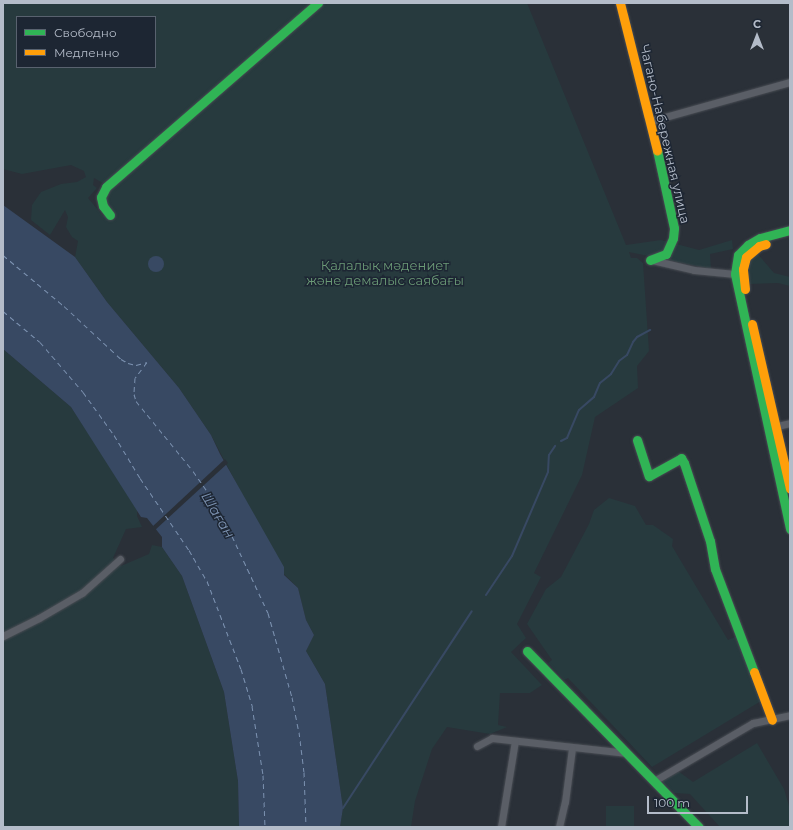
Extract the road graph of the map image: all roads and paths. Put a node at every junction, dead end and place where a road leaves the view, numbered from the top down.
1 (318, 3) edge
2 (620, 3) edge
3 (790, 82) edge
4 (651, 121) junction
5 (110, 215) dead end
6 (790, 230) edge
7 (790, 237) edge
8 (650, 260) joint
9 (735, 274) junction
10 (790, 423) edge
11 (771, 427) junction
12 (637, 440) dead end
13 (790, 489) edge
14 (790, 529) edge
15 (120, 559) dead end
16 (3, 636) edge
17 (527, 651) dead end
18 (790, 716) edge
19 (772, 720) junction
20 (515, 741) junction
21 (477, 746) dead end
22 (572, 748) junction
23 (627, 753) junction
24 (654, 781) junction
25 (501, 827) edge
26 (559, 827) edge
27 (699, 827) edge

1 - 5 street
2 - 4 street, Чагано-Набережная улица
3 - 4 street
4 - 8 street, Чагано-Набережная улица
6 - 9 street
7 - 11 street
8 - 9 street
9 - 11 street
10 - 11 street
11 - 13 street
11 - 14 street
12 - 19 street
15 - 16 street
17 - 23 street
18 - 19 street
19 - 24 street
20 - 21 street
20 - 22 street
20 - 25 street
22 - 23 street
22 - 26 street
23 - 24 street
24 - 27 street

